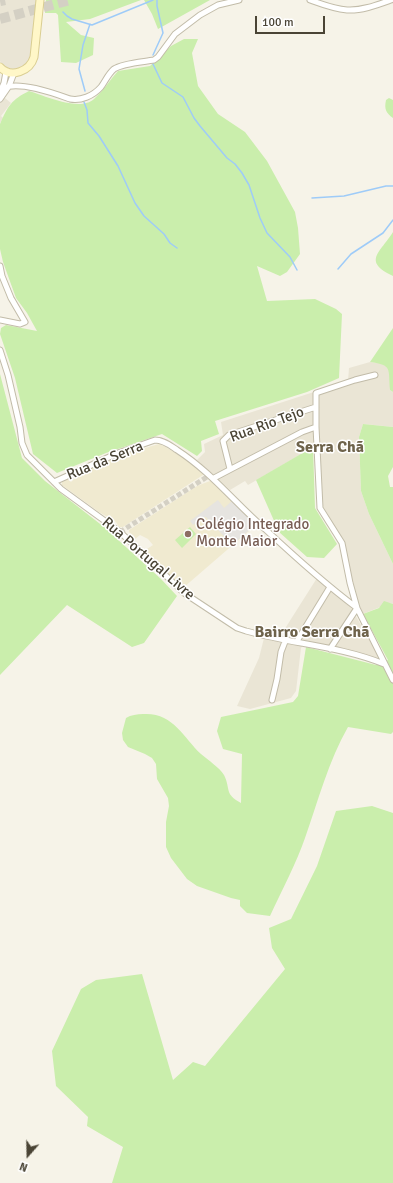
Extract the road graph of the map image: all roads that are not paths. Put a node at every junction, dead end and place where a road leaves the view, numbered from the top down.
1 (40, 0) edge
2 (240, 0) edge
3 (310, 0) edge
4 (391, 0) edge
5 (316, 1) edge
6 (0, 67) edge
7 (10, 72) junction
8 (9, 86) junction
9 (1, 90) edge
10 (0, 100) edge
11 (0, 266) edge
12 (0, 320) edge
13 (0, 350) edge
14 (375, 375) dead end
15 (316, 407) junction
16 (316, 426) junction
17 (230, 469) junction
18 (212, 477) junction
19 (54, 482) junction
20 (330, 587) junction
21 (357, 608) junction
22 (286, 639) junction
23 (297, 641) junction
24 (330, 649) junction
25 (384, 664) junction
26 (393, 680) edge
27 (272, 700) dead end

1 - 7 main road
2 - 8 street
3 - 5 street
4 - 5 street
6 - 7 main road
7 - 8 street
7 - 9 street
8 - 9 street
8 - 10 street
11 - 12 street
13 - 19 street, Rua Portugal Livre
14 - 15 street
15 - 16 street
15 - 17 street, Rua Rio Tejo
16 - 17 street
16 - 21 street
17 - 18 street
18 - 19 street, Rua da Serra
18 - 20 street, Rua da Serra
19 - 22 street, Rua Portugal Livre
20 - 21 street, Rua da Serra
20 - 23 street
21 - 24 street
21 - 25 street
22 - 23 street, Rua Portugal Livre
22 - 27 street
23 - 24 street, Rua Portugal Livre
24 - 25 street, Rua Portugal Livre
25 - 26 street

